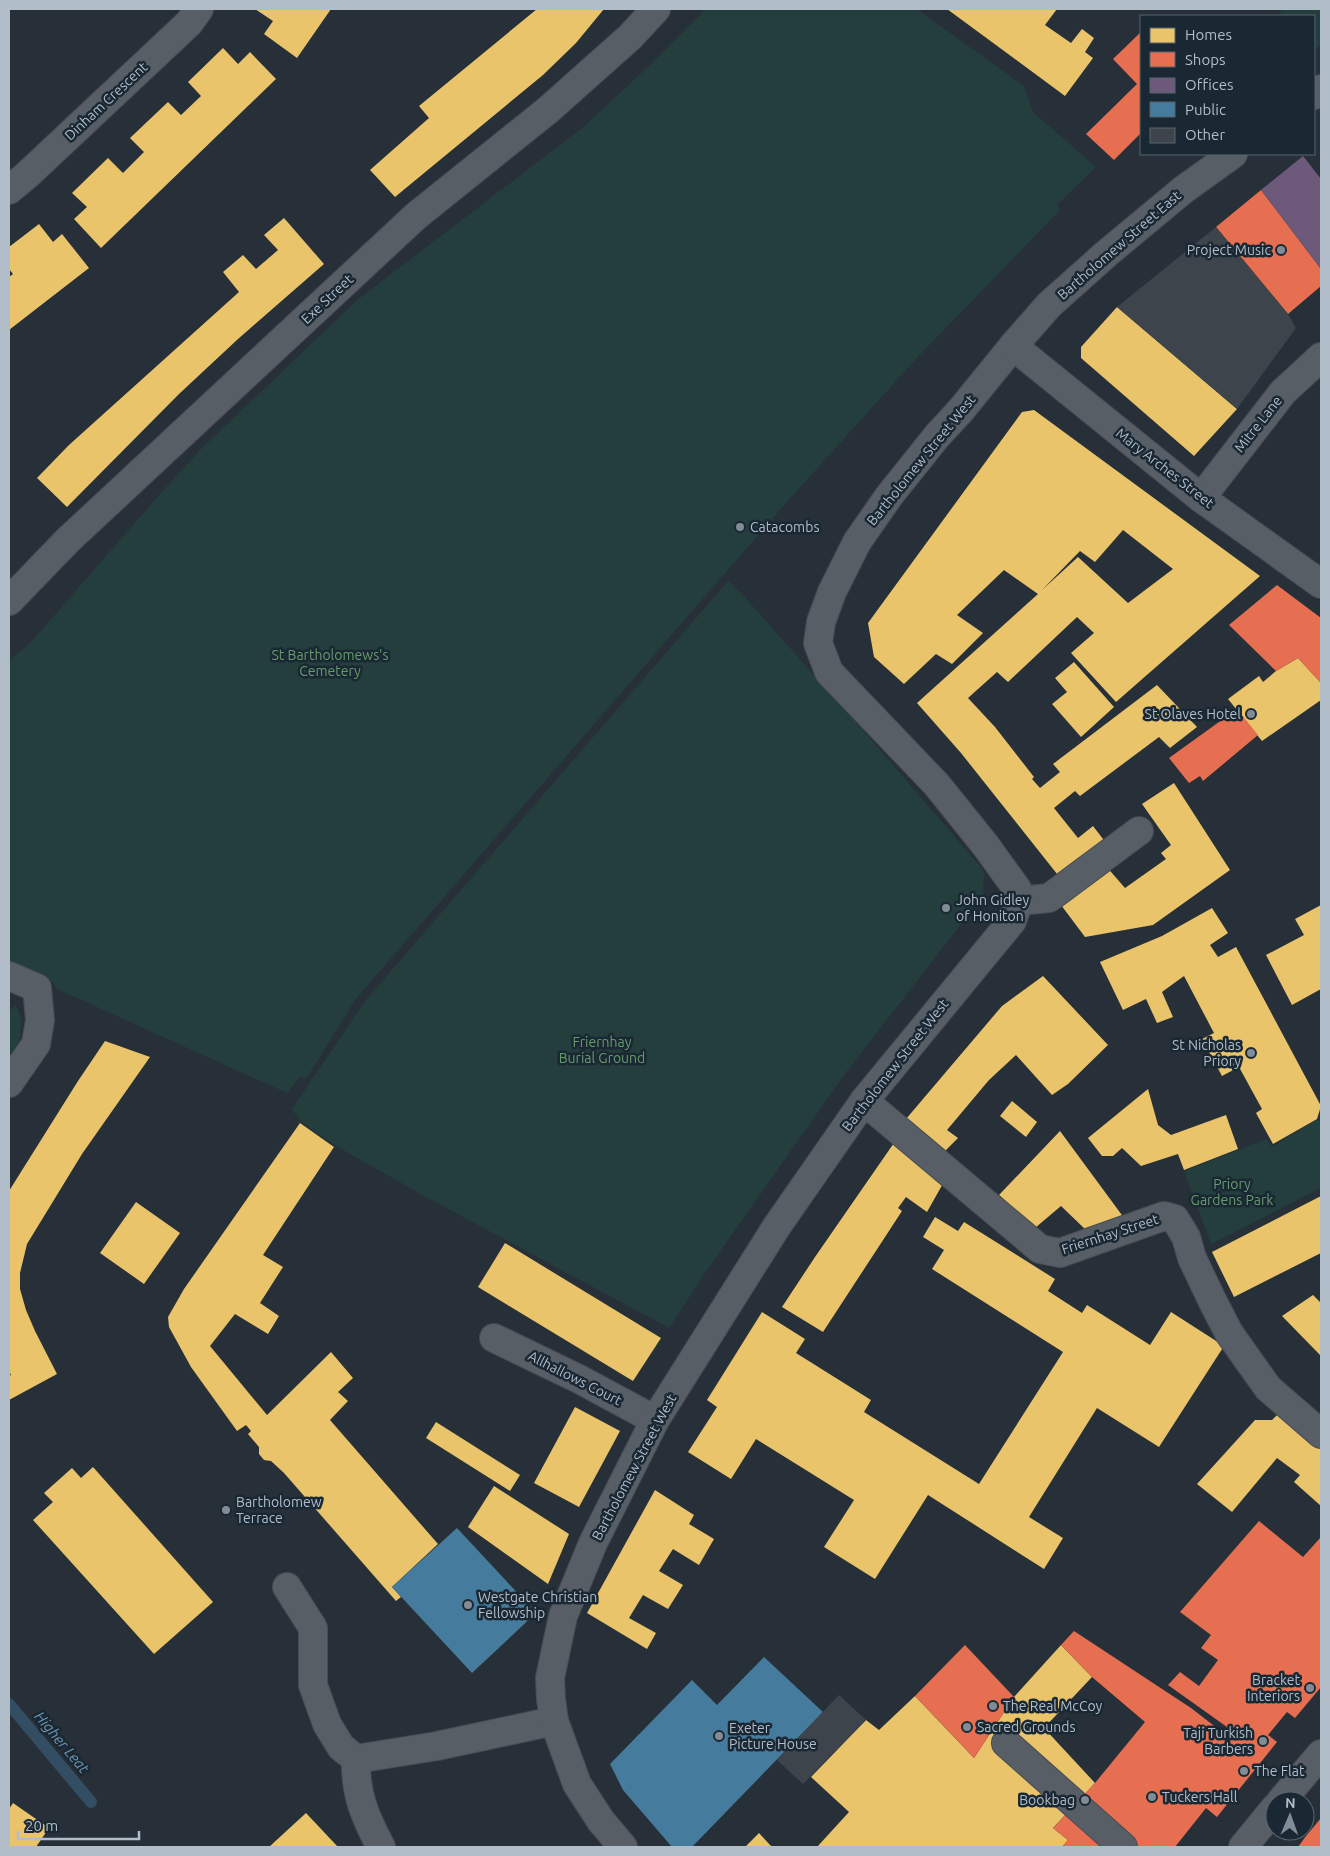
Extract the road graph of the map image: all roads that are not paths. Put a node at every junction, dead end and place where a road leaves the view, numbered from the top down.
1 (199, 9) edge
2 (656, 9) edge
3 (1232, 155) edge
4 (9, 190) edge
5 (1013, 346) junction
6 (1321, 356) edge
7 (1201, 498) junction
8 (1321, 584) edge
9 (9, 601) edge
10 (1139, 831) dead end
11 (1019, 901) junction
12 (9, 976) edge
13 (9, 1083) edge
14 (864, 1101) junction
15 (494, 1338) dead end
16 (655, 1420) junction
17 (1321, 1434) edge
18 (287, 1587) dead end
19 (554, 1720) junction
20 (1006, 1743) dead end
21 (1321, 1754) edge
22 (356, 1759) junction
23 (1290, 1791) edge
24 (1265, 1820) edge
25 (380, 1847) edge
26 (622, 1847) edge
27 (1123, 1847) edge
28 (1243, 1847) edge

1 - 4 street, Dinham Crescent
2 - 9 street, Exe Street
3 - 5 street, Bartholomew Street East
5 - 7 street, Mary Arches Street
5 - 11 street, Bartholomew Street West
6 - 7 street, Mitre Lane
7 - 8 street, Mary Arches Street
10 - 11 street
11 - 14 street, Bartholomew Street West
12 - 13 street
14 - 16 street, Bartholomew Street West
14 - 17 street, Friernhay Street
15 - 16 street, Allhallows Court
16 - 19 street, Bartholomew Street West
18 - 22 street
19 - 22 street
19 - 26 street, Bartholomew Street West
20 - 27 street
21 - 23 street
22 - 25 street
24 - 28 street

